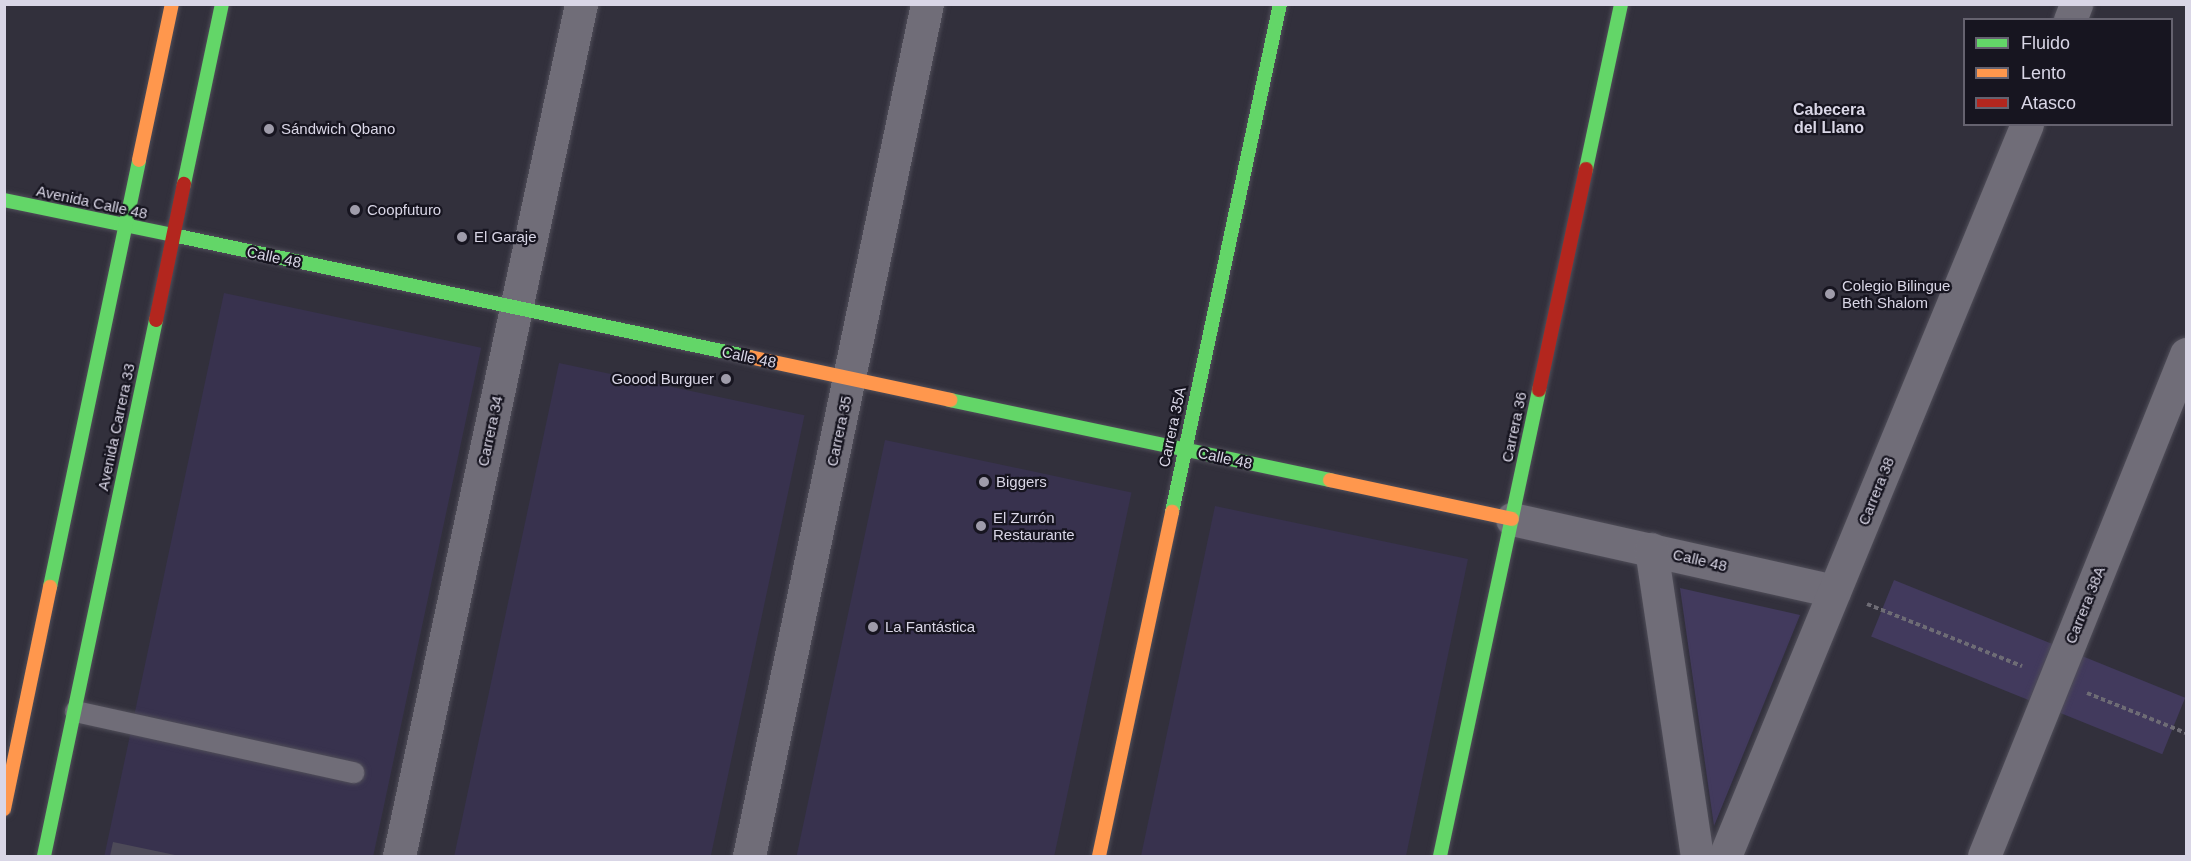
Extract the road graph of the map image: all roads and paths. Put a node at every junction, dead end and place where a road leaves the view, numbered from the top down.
1 (172, 4) edge
2 (222, 4) edge
3 (581, 4) edge
4 (927, 4) edge
5 (1280, 4) edge
6 (1621, 4) edge
7 (2026, 126) edge
8 (4, 200) edge
9 (124, 225) junction
10 (173, 235) junction
11 (516, 308) junction
12 (2187, 354) edge
13 (850, 378) junction
14 (1184, 449) junction
15 (1512, 519) junction
16 (1651, 549) junction
17 (1834, 591) junction
18 (2055, 680) junction
19 (75, 711) junction
20 (2187, 733) edge
21 (9, 766) edge
22 (353, 772) dead end
23 (4, 809) edge
24 (44, 856) edge
25 (399, 856) edge
26 (749, 856) edge
27 (1099, 856) edge
28 (1440, 856) edge
29 (1697, 856) edge
30 (1725, 856) edge
31 (1984, 856) edge

1 - 9 street
2 - 10 street, Avenida Carrera 33
3 - 11 street, Carrera 34
4 - 13 street, Carrera 35
5 - 14 street, Carrera 35A
6 - 15 street, Carrera 36
7 - 17 street, Carrera 38
8 - 9 street, Avenida Calle 48
9 - 10 street, Avenida Calle 48
9 - 21 street
10 - 11 street, Calle 48
10 - 19 street, Avenida Carrera 33
11 - 13 street, Calle 48
11 - 25 street, Carrera 34
12 - 18 street, Carrera 38A
13 - 14 street, Calle 48
13 - 26 street, Carrera 35
14 - 15 street, Calle 48
14 - 27 street, Carrera 35A
15 - 16 street, Calle 48
15 - 28 street, Carrera 36
16 - 17 street, Calle 48
16 - 29 street
17 - 18 path
17 - 30 street, Carrera 38
18 - 20 path
18 - 31 street, Carrera 38A
19 - 22 lane
19 - 24 street, Avenida Carrera 33
21 - 23 street

